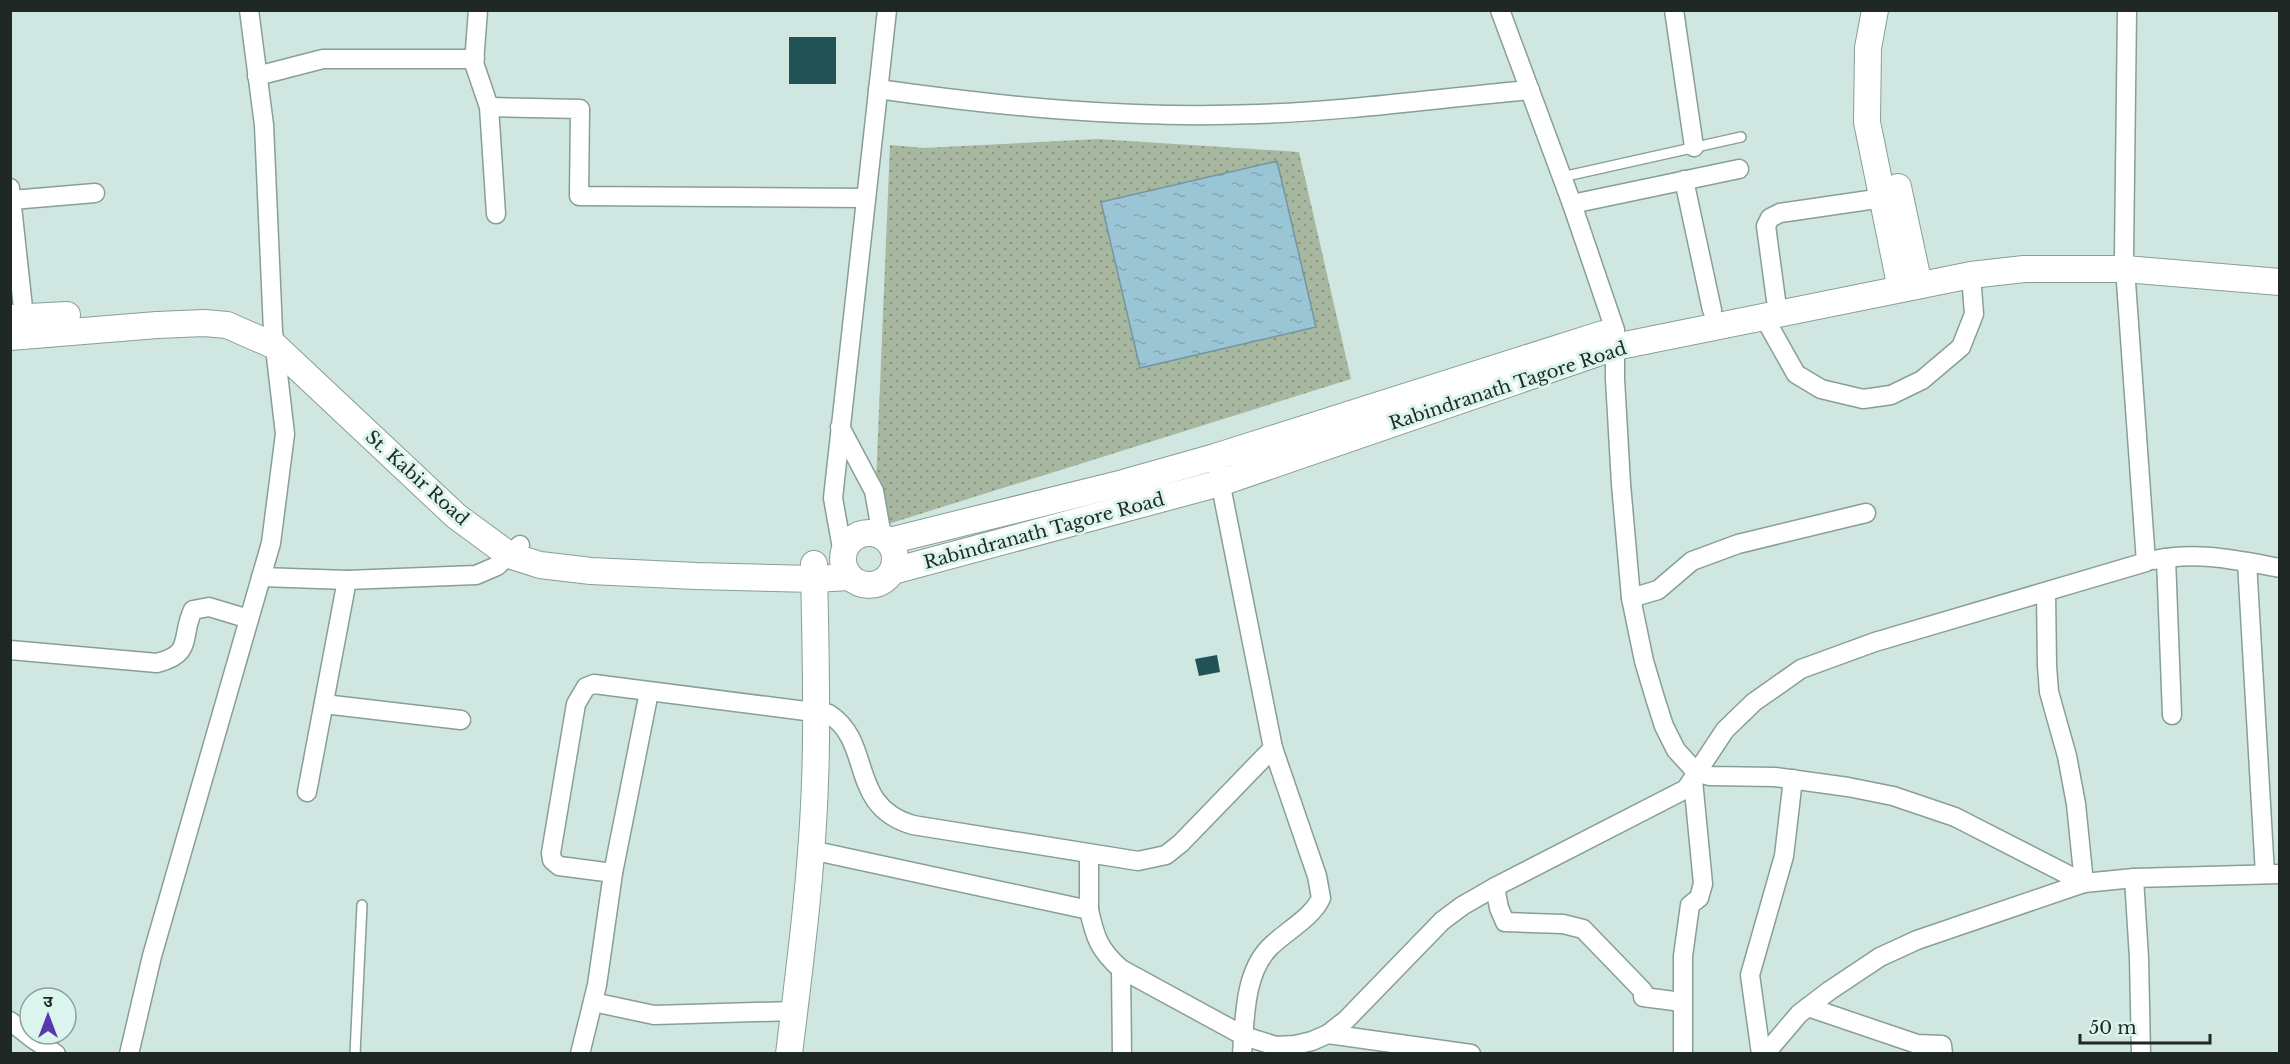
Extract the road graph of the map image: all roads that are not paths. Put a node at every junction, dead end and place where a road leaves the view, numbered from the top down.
1 (249, 10) edge
2 (478, 10) edge
3 (887, 10) edge
4 (1500, 10) edge
5 (1674, 10) edge
6 (1875, 10) edge
7 (2127, 10) edge
8 (475, 59) junction
9 (257, 75) junction
10 (1868, 87) junction
11 (878, 88) junction
12 (1530, 90) junction
13 (489, 107) junction
14 (1741, 137) dead end
15 (1694, 147) junction
16 (1738, 170) dead end
17 (1562, 177) junction
18 (1684, 180) junction
19 (95, 193) dead end
20 (11, 194) edge
21 (866, 198) junction
22 (1883, 198) junction
23 (1572, 204) junction
24 (495, 214) dead end
25 (2125, 261) junction
26 (2280, 265) edge
27 (1971, 275) junction
28 (1909, 279) junction
29 (2280, 282) edge
30 (1770, 309) junction
31 (1712, 310) junction
32 (15, 324) edge
33 (274, 338) junction
34 (1615, 339) junction
35 (840, 428) junction
36 (1215, 457) junction
37 (1220, 483) junction
38 (1866, 513) dead end
39 (885, 538) junction
40 (514, 550) junction
41 (2166, 558) junction
42 (2146, 562) junction
43 (2247, 562) junction
44 (845, 565) junction
45 (2280, 568) edge
46 (893, 571) junction
47 (814, 572) junction
48 (261, 577) junction
49 (347, 580) junction
50 (2046, 593) junction
51 (1631, 598) junction
52 (249, 619) junction
53 (10, 651) edge
54 (649, 692) junction
55 (324, 704) junction
56 (816, 711) junction
57 (2172, 715) dead end
58 (461, 720) dead end
59 (1273, 748) junction
60 (1695, 777) junction
61 (1792, 779) junction
62 (307, 792) dead end
63 (811, 850) junction
64 (1089, 854) junction
65 (613, 873) junction
66 (2272, 874) edge
67 (2134, 878) junction
68 (2084, 883) junction
69 (1494, 887) junction
70 (362, 905) dead end
71 (1089, 910) junction
72 (1121, 969) junction
73 (593, 1002) junction
74 (1682, 1002) junction
75 (1808, 1007) junction
76 (794, 1011) junction
77 (10, 1020) edge
78 (1328, 1034) junction
79 (1243, 1045) edge
80 (56, 1053) edge
81 (129, 1053) edge
82 (355, 1053) edge
83 (580, 1053) edge
84 (789, 1053) edge
85 (1122, 1053) edge
86 (1471, 1053) edge
87 (1683, 1053) edge
88 (1763, 1053) edge
89 (1943, 1053) edge
90 (2141, 1053) edge

1 - 9 street
2 - 8 street
3 - 11 street
4 - 12 street
5 - 15 street
6 - 10 main road
7 - 25 street
8 - 9 street
8 - 13 street
9 - 33 street
10 - 22 main road
10 - 28 main road
11 - 12 street
11 - 21 street
12 - 17 street
13 - 21 street
13 - 24 street
14 - 15 lane
15 - 17 lane
16 - 18 street
17 - 23 street
18 - 23 street
18 - 31 street
19 - 20 street
20 - 32 street
21 - 35 street
22 - 28 main road
22 - 30 street
23 - 34 street
25 - 26 main road, Rabindranath Tagore Road
25 - 27 main road, Rabindranath Tagore Road
25 - 28 main road, Rabindranath Tagore Road
25 - 29 main road, Rabindranath Tagore Road
25 - 42 street
27 - 28 main road, Rabindranath Tagore Road
27 - 30 street
28 - 30 main road, Rabindranath Tagore Road
30 - 31 main road, Rabindranath Tagore Road
30 - 34 main road, Rabindranath Tagore Road
31 - 34 main road, Rabindranath Tagore Road
32 - 33 main road, St. Kabir Road
33 - 40 main road, St. Kabir Road
33 - 48 street
34 - 36 main road, Rabindranath Tagore Road
34 - 37 main road, Rabindranath Tagore Road
34 - 51 street
35 - 39 street
35 - 44 street
36 - 37 street
36 - 39 main road, Rabindranath Tagore Road
37 - 46 main road, Rabindranath Tagore Road
37 - 59 street
38 - 51 street
39 - 44 main road, Rabindranath Tagore Road
39 - 46 main road, Rabindranath Tagore Road
40 - 47 main road, St. Kabir Road
40 - 49 street
41 - 42 street
41 - 43 street
41 - 57 street
42 - 50 street
43 - 45 street
43 - 66 street
44 - 46 main road, Rabindranath Tagore Road
44 - 47 main road, St. Kabir Road
47 - 56 main road
48 - 49 street
48 - 52 street
49 - 55 street
50 - 60 street
50 - 68 street
51 - 60 street
52 - 53 street
52 - 81 street
54 - 56 street
54 - 65 street
54 - 65 street
55 - 58 street
55 - 62 street
56 - 63 main road
56 - 64 street
59 - 64 street
59 - 79 street
60 - 61 street
60 - 69 street
60 - 74 street
61 - 68 street
61 - 88 street
63 - 71 street
63 - 76 main road
64 - 71 street
65 - 73 street
66 - 67 street
67 - 68 street
67 - 90 street
68 - 75 street
69 - 74 street
69 - 78 street
70 - 82 lane
71 - 72 street
72 - 79 street
72 - 85 street
73 - 76 street
73 - 83 street
74 - 87 street
75 - 88 street
75 - 89 street
76 - 84 main road
77 - 80 street
78 - 79 street
78 - 86 street

